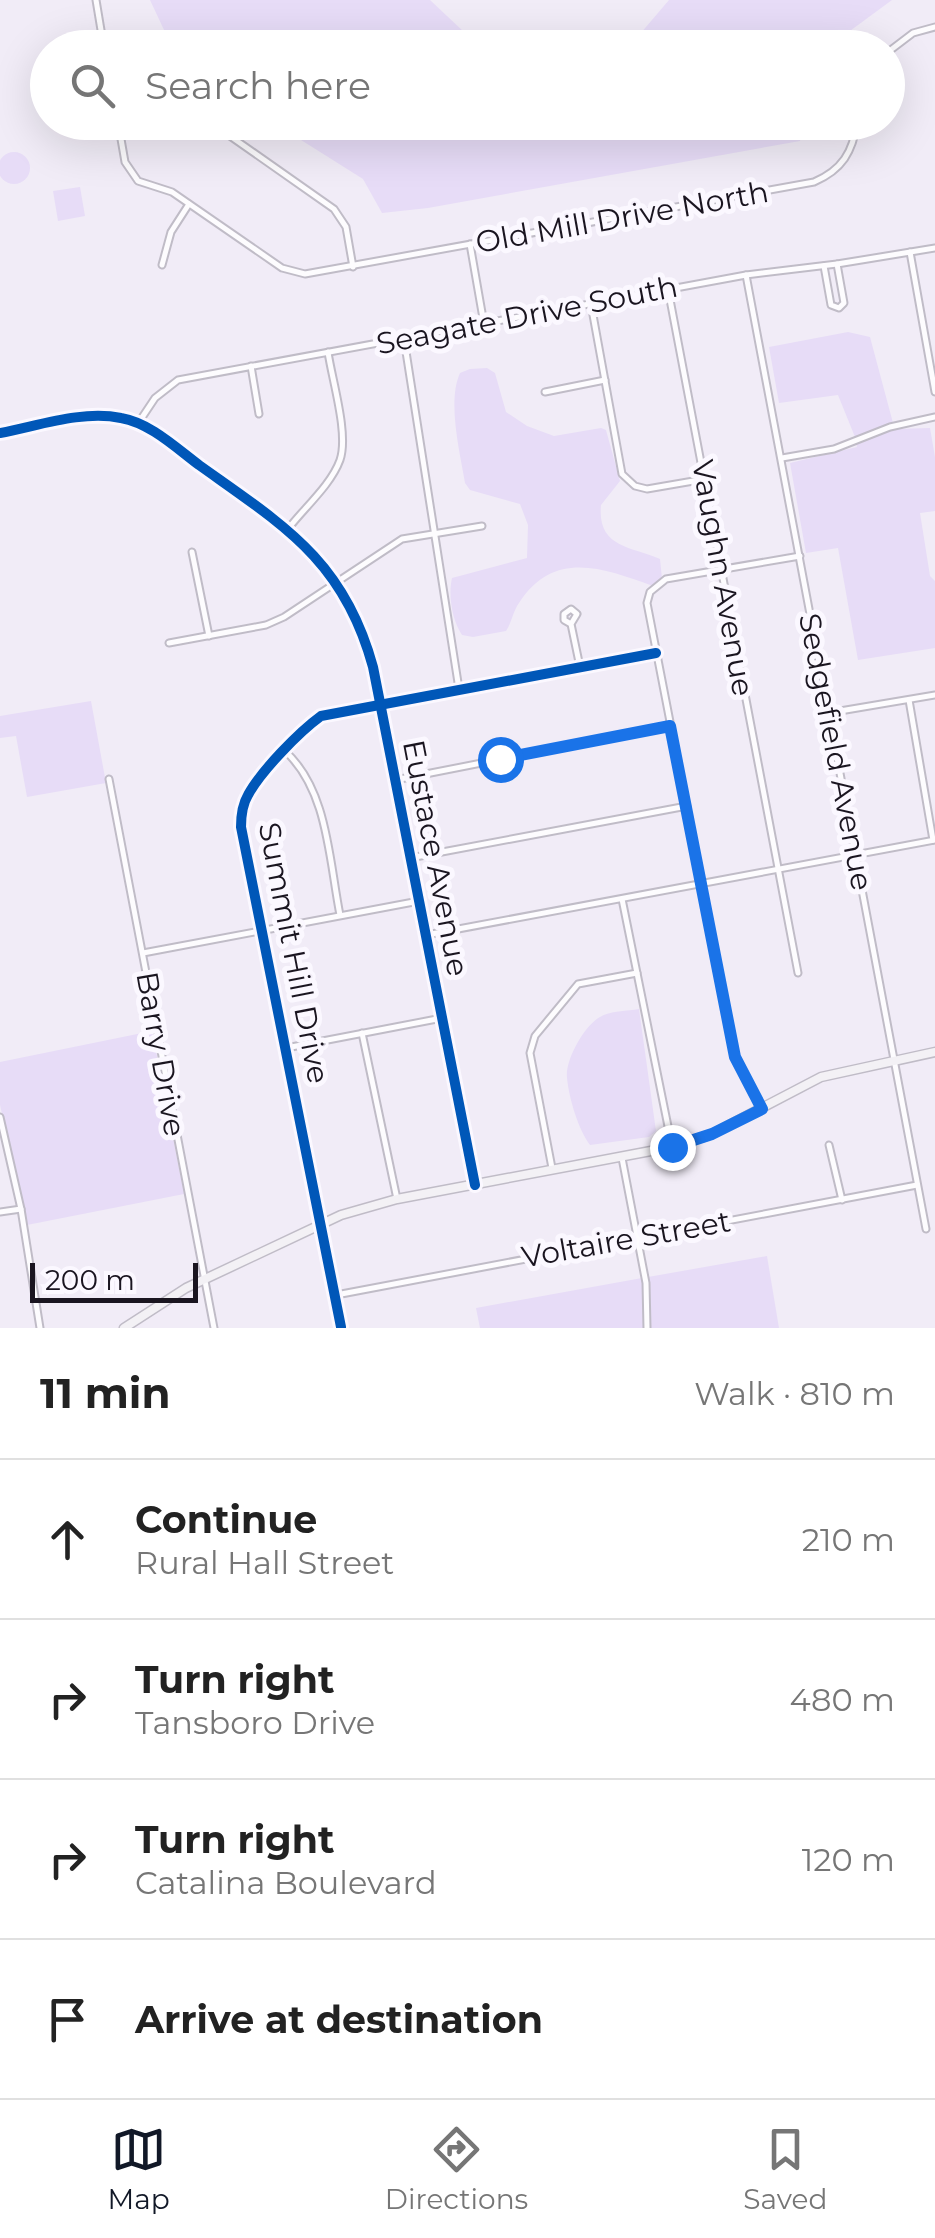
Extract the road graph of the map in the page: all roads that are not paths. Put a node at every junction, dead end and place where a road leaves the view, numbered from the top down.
1 (96, 0) edge
2 (935, 26) edge
3 (101, 30) edge
4 (905, 40) edge
5 (121, 140) edge
6 (235, 140) edge
7 (854, 140) edge
8 (189, 204) junction
9 (470, 244) junction
10 (935, 248) edge
11 (910, 252) junction
12 (837, 264) junction
13 (162, 266) dead end
14 (824, 266) junction
15 (352, 267) junction
16 (746, 275) junction
17 (668, 289) junction
18 (592, 304) junction
19 (484, 324) junction
20 (404, 339) junction
21 (328, 352) junction
22 (251, 366) junction
23 (605, 380) junction
24 (545, 392) dead end
25 (935, 392) edge
26 (259, 414) dead end
27 (935, 418) edge
28 (138, 422) junction
29 (0, 433) edge
30 (782, 458) junction
31 (705, 478) junction
32 (482, 526) dead end
33 (288, 529) junction
34 (435, 532) junction
35 (192, 552) dead end
36 (800, 556) junction
37 (722, 569) junction
38 (337, 582) junction
39 (572, 624) dead end
40 (210, 636) junction
41 (169, 643) dead end
42 (656, 653) junction
43 (580, 666) junction
44 (459, 689) junction
45 (935, 695) edge
46 (909, 700) junction
47 (380, 704) junction
48 (828, 713) junction
49 (670, 726) junction
50 (285, 751) junction
51 (109, 779) dead end
52 (395, 780) junction
53 (687, 806) junction
54 (934, 840) edge
55 (856, 854) junction
56 (410, 858) junction
57 (777, 868) junction
58 (701, 884) junction
59 (622, 899) junction
60 (420, 901) junction
61 (340, 916) junction
62 (262, 930) junction
63 (426, 936) junction
64 (143, 953) junction
65 (637, 973) junction
66 (798, 973) dead end
67 (442, 1018) junction
68 (362, 1033) junction
69 (286, 1048) junction
70 (935, 1052) edge
71 (894, 1060) junction
72 (762, 1109) junction
73 (0, 1117) edge
74 (829, 1145) dead end
75 (672, 1147) junction
76 (622, 1158) junction
77 (553, 1171) junction
78 (918, 1185) junction
79 (475, 1186) junction
80 (397, 1199) junction
81 (842, 1200) junction
82 (21, 1209) junction
83 (0, 1212) edge
84 (321, 1224) junction
85 (926, 1229) dead end
86 (637, 1236) junction
87 (204, 1279) junction
88 (335, 1295) junction
89 (341, 1327) edge
90 (40, 1328) edge
91 (124, 1328) edge
92 (214, 1328) edge
93 (647, 1328) edge

1 - 3 street
2 - 4 street
5 - 8 street, Old Mill Drive North
6 - 15 street
7 - 9 street, Old Mill Drive North
8 - 13 street
8 - 15 street, Old Mill Drive North
9 - 15 street, Old Mill Drive North
9 - 19 street
10 - 11 street, Seagate Drive South
11 - 12 street, Seagate Drive South
11 - 25 street
12 - 14 street, Seagate Drive South
12 - 14 street
14 - 16 street, Seagate Drive South
16 - 17 street, Seagate Drive South
16 - 30 street, Sedgefield Avenue
17 - 18 street, Seagate Drive South
17 - 31 street, Vaughn Avenue
18 - 19 street, Seagate Drive South
18 - 23 street
19 - 20 street, Seagate Drive South
20 - 21 street, Seagate Drive South
20 - 34 street
21 - 22 street, Seagate Drive South
21 - 33 street
22 - 26 street
22 - 28 street, Seagate Drive South
23 - 24 street
23 - 31 street
27 - 30 street
28 - 29 street, Eustace Avenue
28 - 33 street, Eustace Avenue
30 - 36 street, Sedgefield Avenue
31 - 37 street, Vaughn Avenue
32 - 34 street
33 - 38 street, Eustace Avenue
34 - 38 street
34 - 44 street
35 - 40 street
36 - 37 street
36 - 48 street, Sedgefield Avenue
37 - 42 street
37 - 57 street, Vaughn Avenue
38 - 40 street
38 - 47 street, Eustace Avenue
39 - 43 street
40 - 41 street
42 - 43 street, Summit Hill Drive
42 - 49 street
43 - 44 street, Summit Hill Drive
44 - 47 street, Summit Hill Drive
45 - 46 street
46 - 48 street
46 - 54 street
47 - 50 street, Summit Hill Drive
47 - 52 street, Eustace Avenue
48 - 55 street, Sedgefield Avenue
49 - 52 street
49 - 53 street
50 - 61 street
50 - 62 street, Summit Hill Drive
51 - 64 street, Barry Drive
52 - 56 street, Eustace Avenue
53 - 56 street
53 - 58 street
54 - 55 street
55 - 57 street
55 - 71 street, Sedgefield Avenue
56 - 60 street, Eustace Avenue
57 - 58 street
57 - 66 street, Vaughn Avenue
58 - 59 street
58 - 72 street
59 - 63 street
59 - 65 street
60 - 61 street
60 - 63 street, Eustace Avenue
61 - 62 street
62 - 64 street
62 - 69 street, Summit Hill Drive
63 - 67 street, Eustace Avenue
64 - 87 street, Barry Drive
65 - 75 street
65 - 77 street
67 - 68 street
67 - 79 street, Eustace Avenue
68 - 69 street
68 - 80 street
69 - 84 street, Summit Hill Drive
70 - 71 street
71 - 72 street
71 - 78 street, Sedgefield Avenue
72 - 75 street
73 - 82 street
74 - 81 street
75 - 76 street
76 - 77 street
76 - 86 street
77 - 79 street
78 - 81 street, Voltaire Street
78 - 85 street, Sedgefield Avenue
79 - 80 street
80 - 84 street
81 - 86 street, Voltaire Street
82 - 83 street
82 - 90 street
84 - 87 street
84 - 88 street, Summit Hill Drive
86 - 88 street, Voltaire Street
86 - 93 street
87 - 91 street
87 - 92 street, Barry Drive
88 - 89 street, Summit Hill Drive

